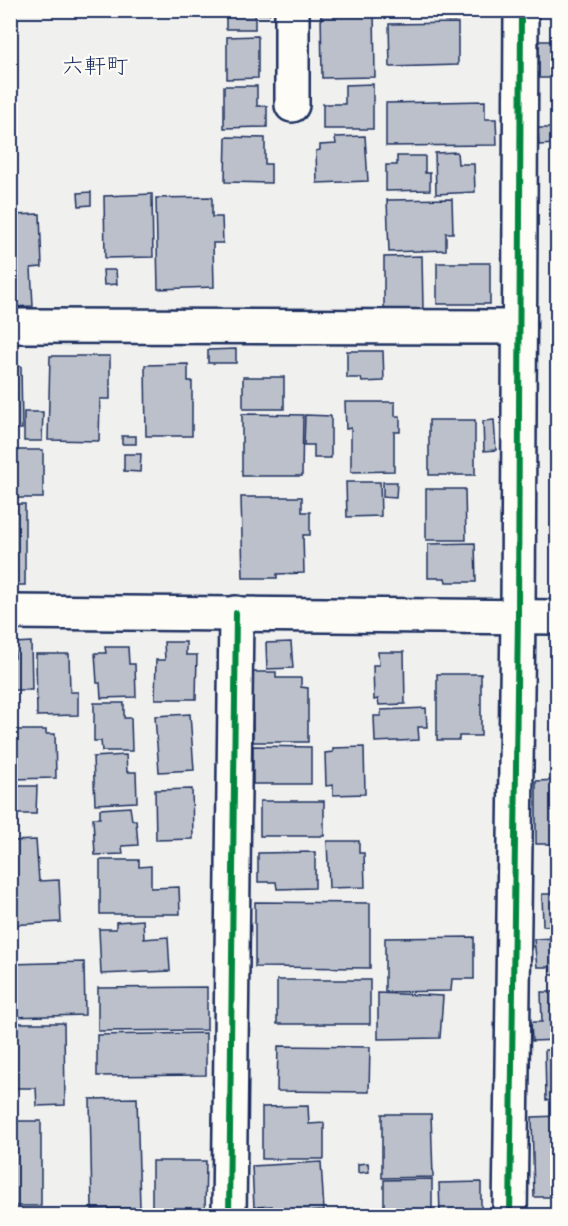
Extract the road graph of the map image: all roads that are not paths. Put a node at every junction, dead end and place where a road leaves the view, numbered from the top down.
1 (292, 10) edge
2 (521, 10) edge
3 (292, 105) dead end
4 (10, 326) edge
5 (519, 327) junction
6 (10, 612) edge
7 (236, 613) junction
8 (518, 616) junction
9 (558, 617) edge
10 (229, 1215) edge
11 (510, 1215) edge

1 - 3 street
2 - 5 street
4 - 5 street
5 - 8 street
6 - 7 street
7 - 8 street
7 - 10 street
8 - 9 street
8 - 11 street

